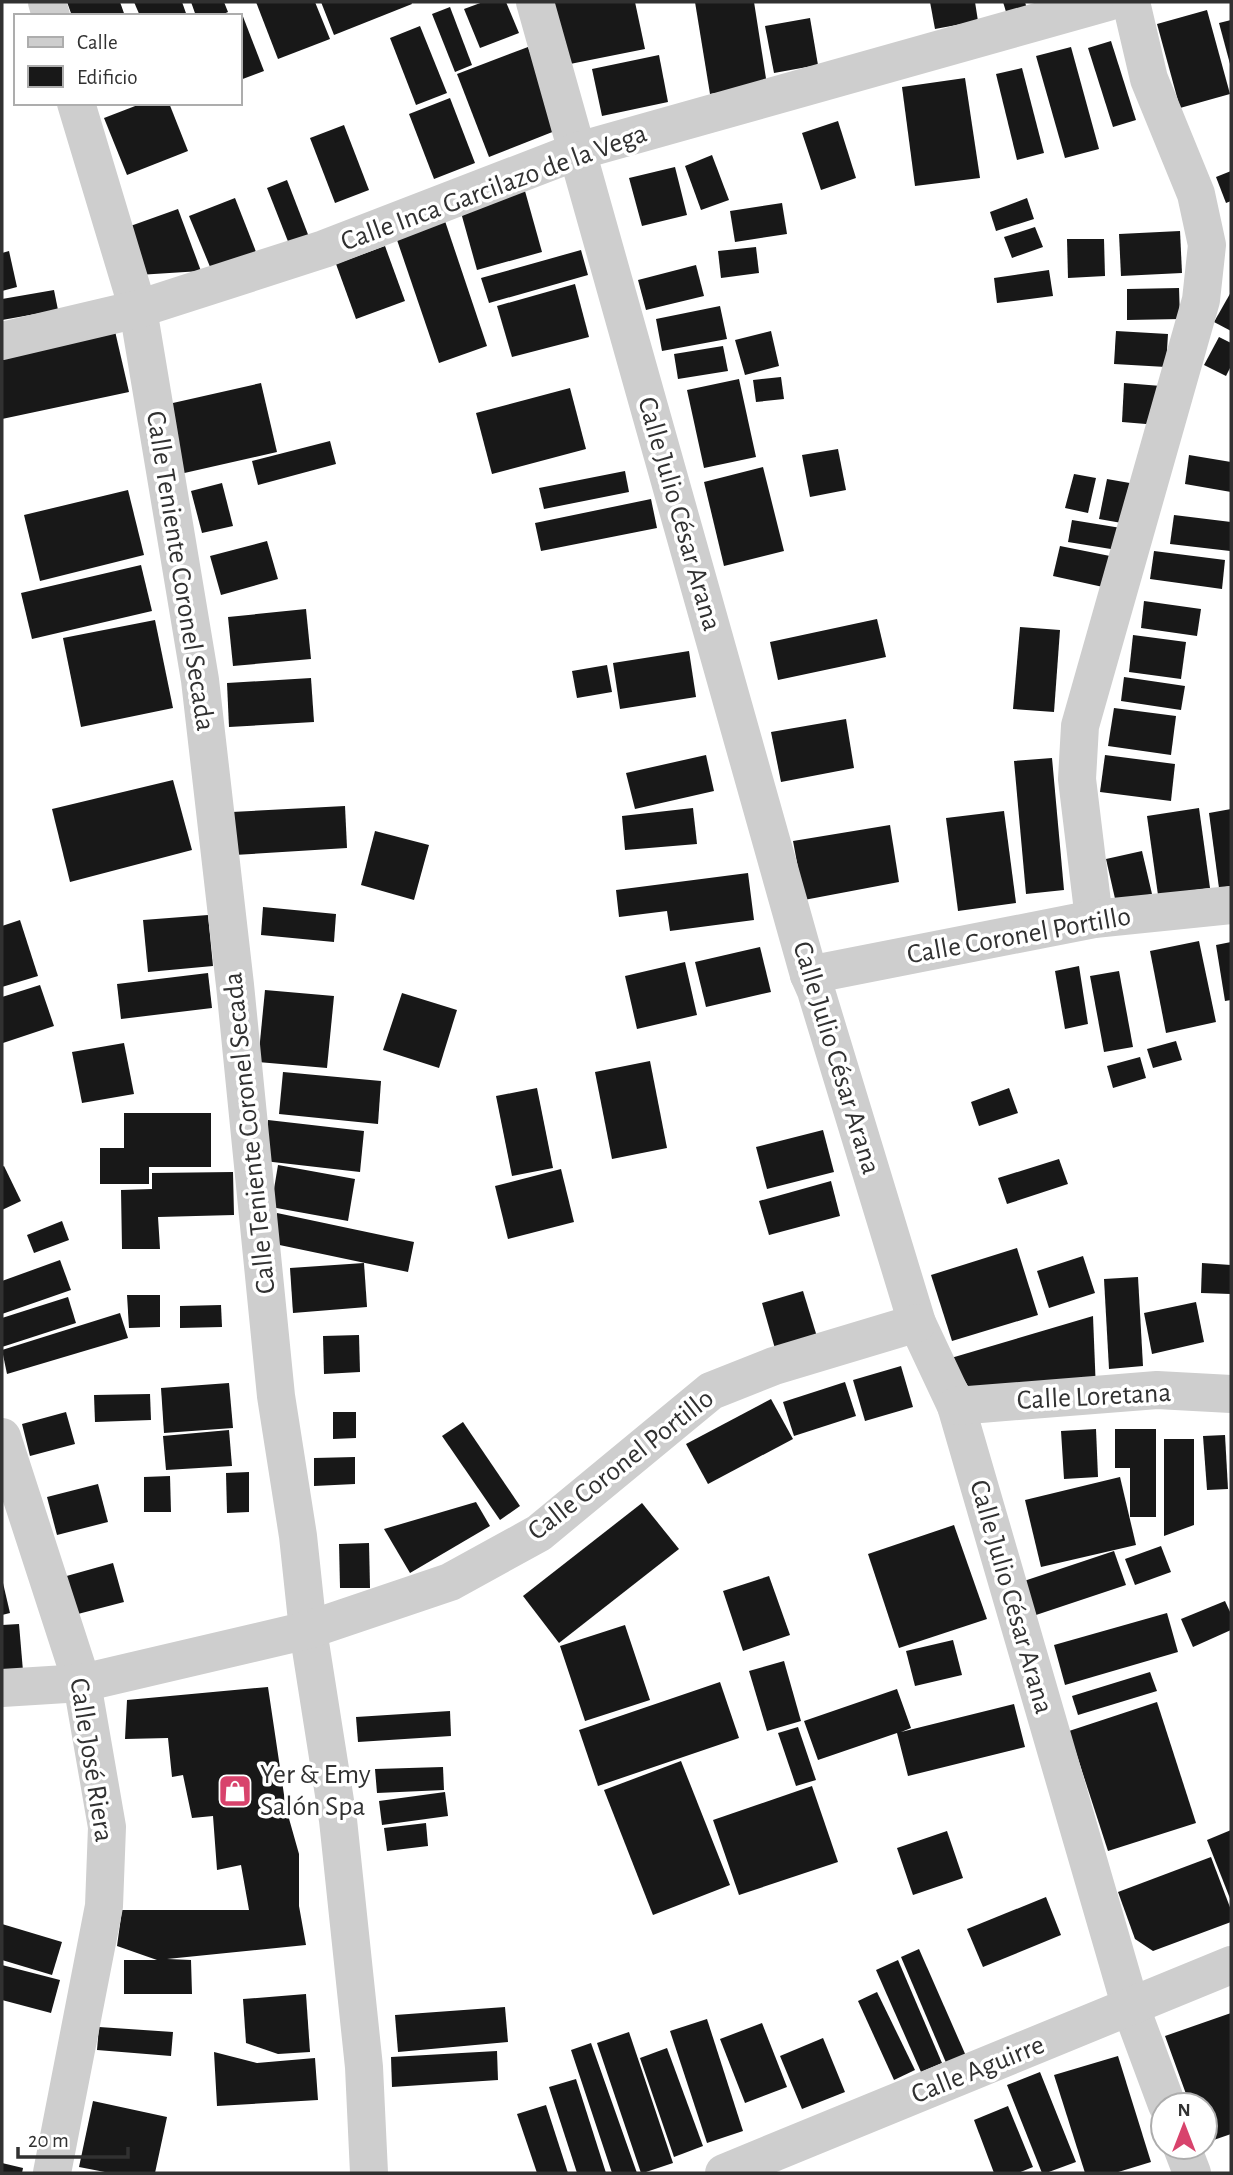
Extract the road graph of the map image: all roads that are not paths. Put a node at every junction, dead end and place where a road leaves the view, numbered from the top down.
1 (536, 2) edge
2 (1108, 2) edge
3 (1130, 2) edge
4 (77, 105) edge
5 (578, 151) junction
6 (138, 309) junction
7 (2, 341) edge
8 (1231, 905) edge
9 (1094, 919) junction
10 (809, 975) junction
11 (917, 1322) junction
12 (1231, 1394) edge
13 (956, 1406) junction
14 (2, 1437) edge
15 (308, 1630) junction
16 (82, 1683) junction
17 (2, 1688) edge
18 (1231, 1965) edge
19 (1131, 2008) junction
20 (1162, 2091) edge
21 (52, 2173) edge
22 (369, 2173) edge
23 (724, 2173) edge

1 - 5 street, Calle Julio César Arana
2 - 5 street, Calle Inca Garcilazo de la Vega
3 - 9 street
4 - 6 street, Calle Teniente Coronel Secada
5 - 6 street, Calle Inca Garcilazo de la Vega
5 - 10 street, Calle Julio César Arana
6 - 7 street, Calle Inca Garcilazo de la Vega
6 - 15 street, Calle Teniente Coronel Secada
8 - 9 street, Calle Coronel Portillo
9 - 10 street, Calle Coronel Portillo
10 - 11 street, Calle Julio César Arana
11 - 13 street, Calle Julio César Arana
11 - 15 street, Calle Coronel Portillo
12 - 13 street, Calle Loretana
13 - 19 street, Calle Julio César Arana
14 - 16 street, Calle José Riera
15 - 16 street, Calle Coronel Portillo
15 - 22 street, Calle Teniente Coronel Secada
16 - 17 street, Calle Coronel Portillo
16 - 21 street, Calle José Riera
18 - 19 street, Calle Aguirre
19 - 20 street, Calle Julio César Arana
19 - 23 street, Calle Aguirre

